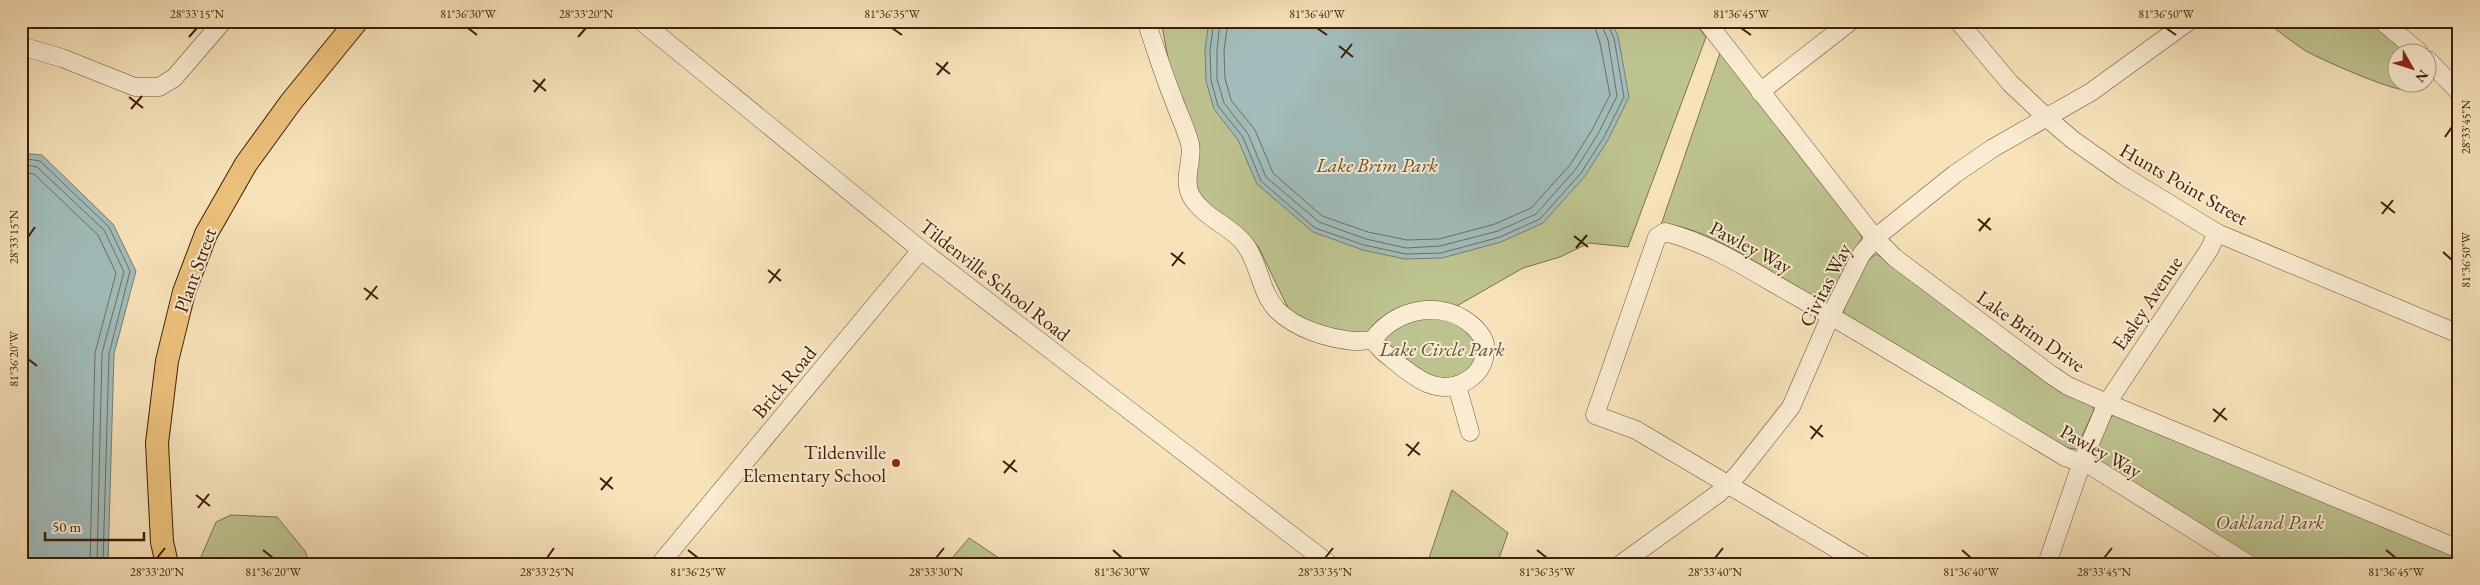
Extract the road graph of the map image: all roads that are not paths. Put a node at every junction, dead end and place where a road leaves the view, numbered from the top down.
1 (223, 21) edge
2 (357, 21) edge
3 (641, 21) edge
4 (1149, 21) edge
5 (1706, 21) edge
6 (1850, 21) edge
7 (1958, 21) edge
8 (2189, 21) edge
9 (2382, 21) edge
10 (2407, 42) edge
11 (21, 46) edge
12 (2438, 70) edge
13 (1760, 92) junction
14 (2459, 92) edge
15 (2046, 117) junction
16 (2218, 233) junction
17 (1875, 238) junction
18 (921, 250) junction
19 (1831, 315) junction
20 (2459, 334) edge
21 (1372, 341) junction
22 (1457, 386) junction
23 (2107, 403) junction
24 (1470, 432) dead end
25 (2082, 462) junction
26 (1729, 484) junction
27 (2459, 549) edge
28 (167, 564) edge
29 (660, 564) edge
30 (1330, 564) edge
31 (1620, 564) edge
32 (1862, 564) edge
33 (2047, 564) edge
34 (2248, 564) edge

1 - 11 street
2 - 28 main road, Plant Street
3 - 18 street, Tildenville School Road
4 - 21 street
5 - 13 street, Lake Brim Drive
6 - 13 street
7 - 15 street, Hunts Point Street
8 - 15 street, Civitas Way
9 - 10 street
12 - 14 street
13 - 17 street, Lake Brim Drive
15 - 16 street, Hunts Point Street
15 - 17 street, Civitas Way
16 - 20 street, Hunts Point Street
16 - 23 street, Easley Avenue
17 - 19 street, Civitas Way
17 - 23 street, Lake Brim Drive
18 - 29 street, Brick Road
18 - 30 street, Tildenville School Road
19 - 25 street, Pawley Way
19 - 26 street, Civitas Way
19 - 26 street, Pawley Way
21 - 22 street
21 - 22 street
22 - 24 street
23 - 25 street, Easley Avenue
23 - 27 street, Lake Brim Drive
25 - 33 street, Easley Avenue
25 - 34 street, Pawley Way
26 - 31 street, Civitas Way
26 - 32 street, Pawley Way

